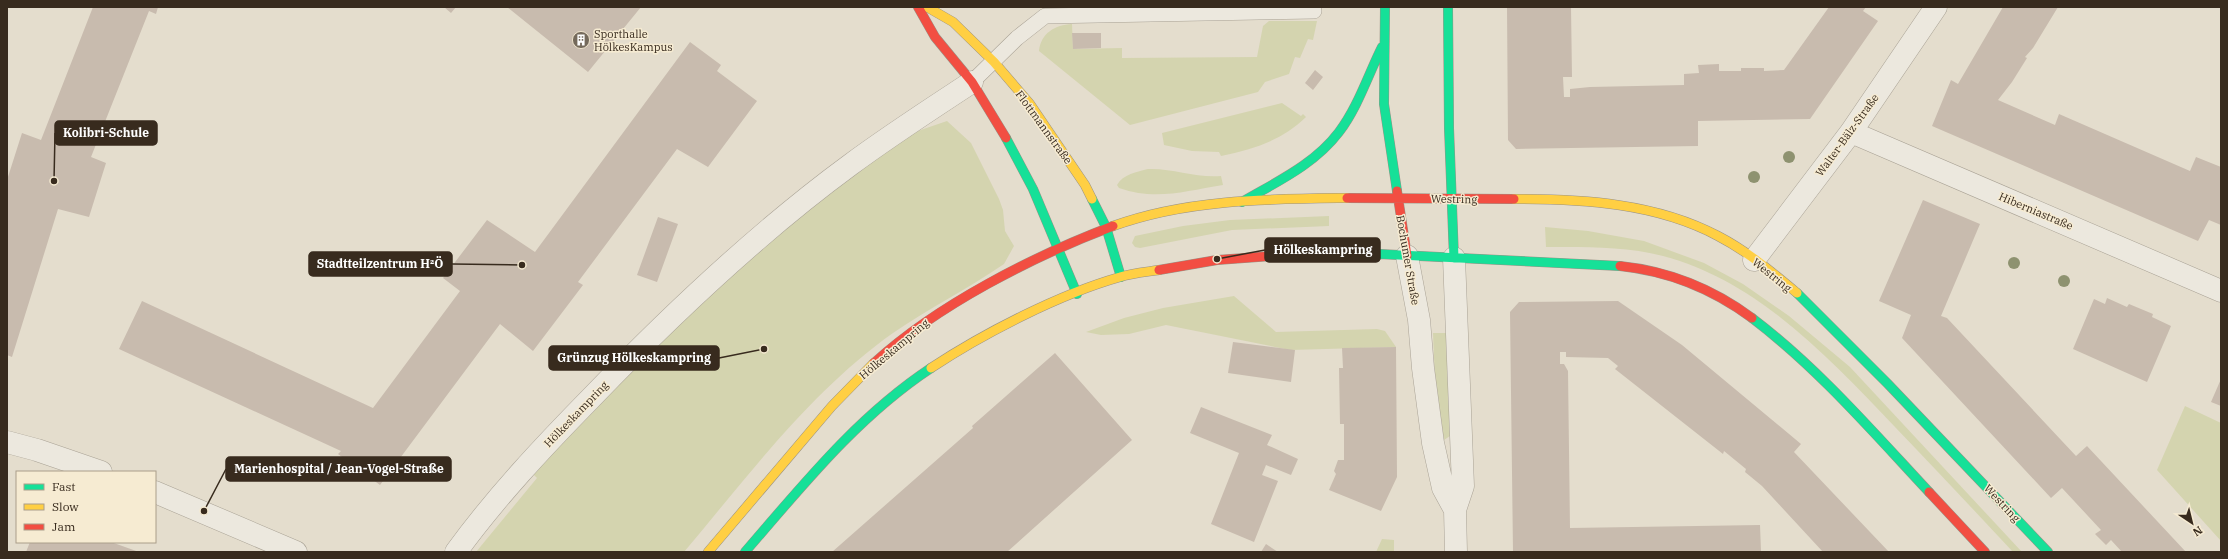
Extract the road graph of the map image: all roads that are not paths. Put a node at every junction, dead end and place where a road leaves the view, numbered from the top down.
1 (918, 7) edge
2 (926, 7) edge
3 (1385, 7) edge
4 (1448, 7) edge
5 (1936, 7) edge
6 (1314, 11) dead end
7 (1384, 42) junction
8 (994, 62) junction
9 (972, 82) junction
10 (1851, 132) junction
11 (1398, 198) junction
12 (1452, 199) junction
13 (1242, 202) junction
14 (1106, 227) junction
15 (1059, 249) junction
16 (1407, 256) junction
17 (1454, 258) junction
18 (1754, 260) junction
19 (1121, 277) junction
20 (2221, 291) edge
21 (1077, 294) junction
22 (7, 442) edge
23 (98, 471) edge
24 (156, 492) edge
25 (1455, 510) junction
26 (296, 552) edge
27 (456, 552) edge
28 (708, 552) edge
29 (745, 552) edge
30 (1456, 552) edge
31 (1985, 552) edge
32 (2048, 552) edge

1 - 9 street
2 - 8 street, Flottmannstraße
3 - 7 street, Bochumer Straße
4 - 12 street, Bochumer Straße
5 - 10 street, Walter-Bälz-Straße
6 - 8 lane
7 - 11 street, Bochumer Straße
7 - 13 street
8 - 9 lane
8 - 14 street, Flottmannstraße
9 - 15 street
9 - 27 street, Hölkeskampring
10 - 18 street, Walter-Bälz-Straße
10 - 20 street, Hiberniastraße
11 - 12 street, Westring
11 - 13 street, Hölkeskampring
11 - 16 street, Bochumer Straße
12 - 17 street, Bochumer Straße
12 - 18 street, Westring
13 - 14 street, Hölkeskampring
14 - 15 street, Hölkeskampring
14 - 19 street, Flottmannstraße
15 - 21 street
15 - 28 street, Hölkeskampring
16 - 17 street
16 - 19 street
16 - 25 street, Bochumer Straße
17 - 25 street, Bochumer Straße
17 - 31 street
18 - 32 street, Westring
19 - 21 street
21 - 29 street
22 - 23 street
24 - 26 street
25 - 30 street, Bochumer Straße

